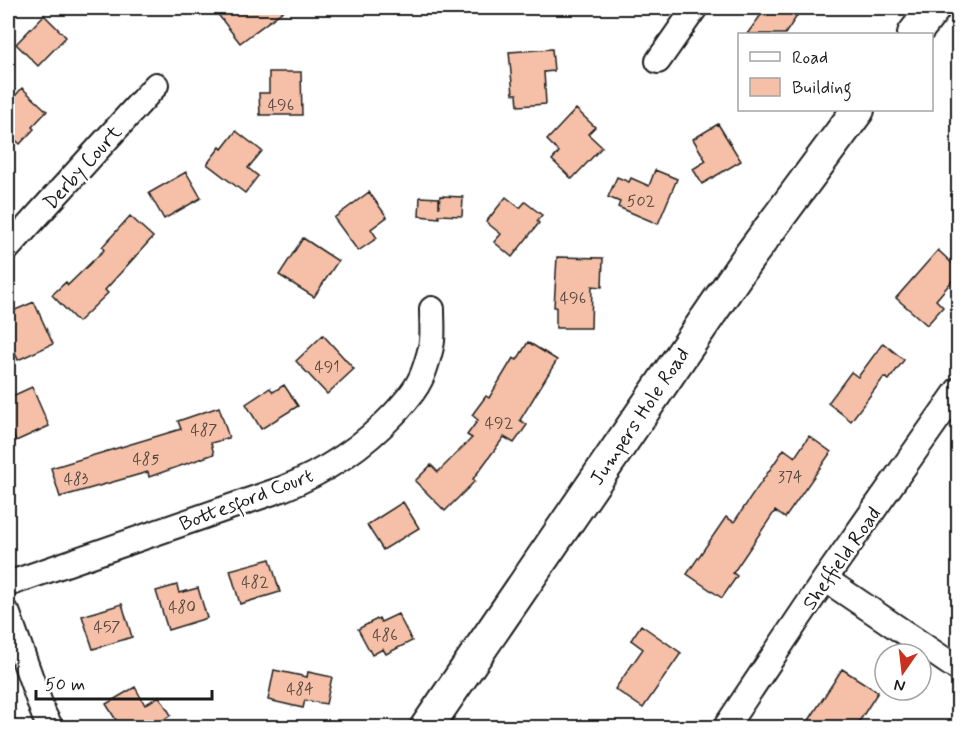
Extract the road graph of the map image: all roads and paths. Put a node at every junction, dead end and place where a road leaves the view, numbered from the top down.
1 (695, 8) edge
2 (934, 8) edge
3 (915, 33) edge
4 (658, 61) dead end
5 (156, 85) dead end
6 (857, 111) edge
7 (8, 248) edge
8 (432, 309) dead end
9 (958, 390) edge
10 (825, 579) junction
11 (8, 584) edge
12 (8, 614) edge
13 (958, 669) edge
14 (51, 728) edge
15 (426, 728) edge
16 (725, 728) edge

1 - 4 street
2 - 3 main road
5 - 7 street, Derby Court
6 - 15 main road, Jumpers Hole Road
8 - 11 street, Bottesford Court
9 - 10 street, Sheffield Road
10 - 13 street
10 - 16 street, Sheffield Road
12 - 14 street

